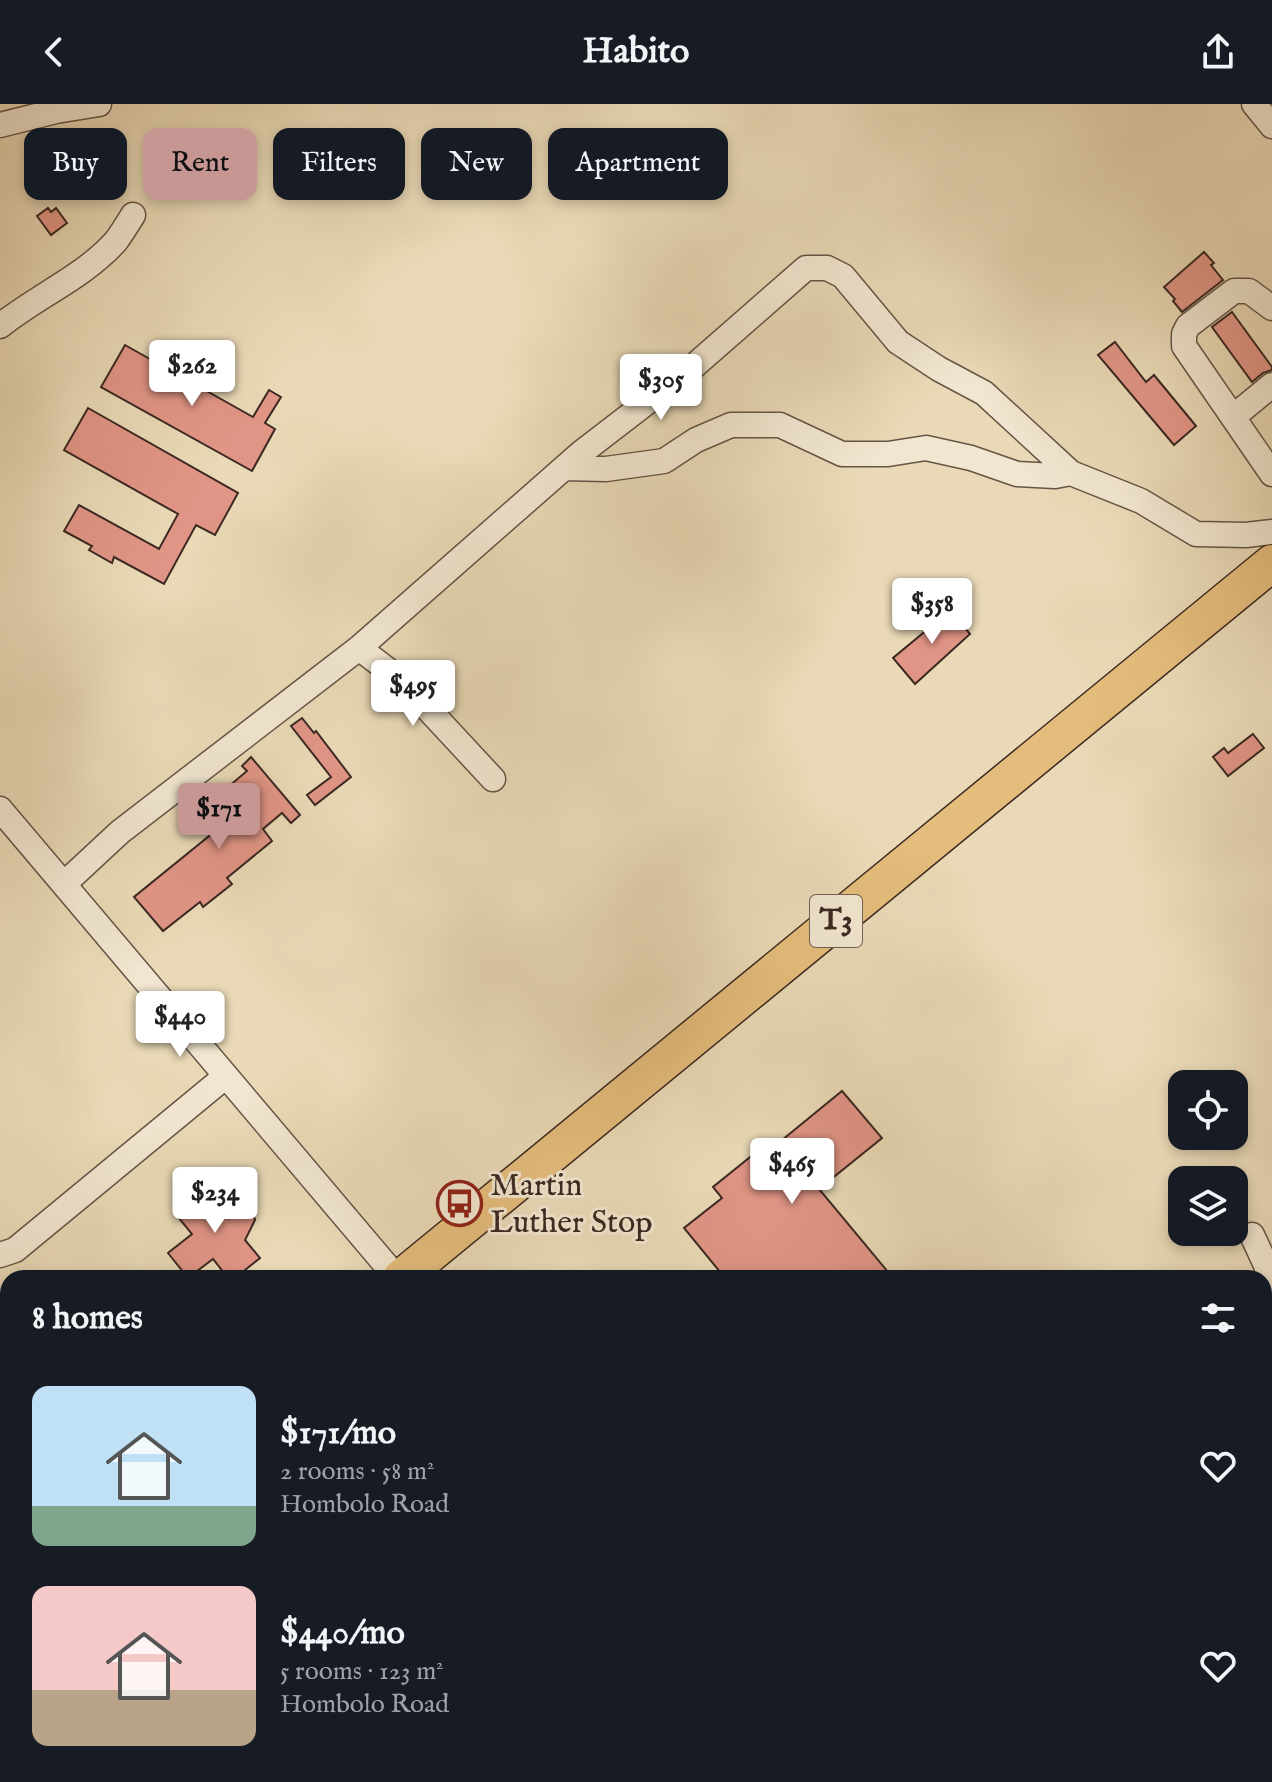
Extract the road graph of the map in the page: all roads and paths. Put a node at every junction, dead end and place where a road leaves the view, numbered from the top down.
1 (99, 104) edge
2 (1254, 104) edge
3 (0, 125) edge
4 (1272, 126) edge
5 (133, 215) dead end
6 (1272, 308) edge
7 (0, 326) edge
8 (1272, 385) edge
9 (1233, 417) junction
10 (1263, 440) edge
11 (564, 468) junction
12 (1071, 473) junction
13 (1272, 474) edge
14 (1272, 532) edge
15 (1272, 563) edge
16 (359, 648) junction
17 (493, 779) dead end
18 (0, 809) edge
19 (64, 884) junction
20 (226, 1076) junction
21 (1252, 1235) dead end
22 (0, 1255) edge
23 (392, 1270) edge
24 (409, 1270) edge
25 (1267, 1270) edge

1 - 3 street
2 - 4 street
5 - 7 street
6 - 9 street
8 - 9 street
9 - 10 street
10 - 13 street
11 - 12 street
11 - 12 street
11 - 16 street
12 - 14 street
15 - 24 highway, T3
16 - 17 street
16 - 19 street
18 - 19 street
19 - 20 street
20 - 22 street
20 - 23 street
21 - 25 street

